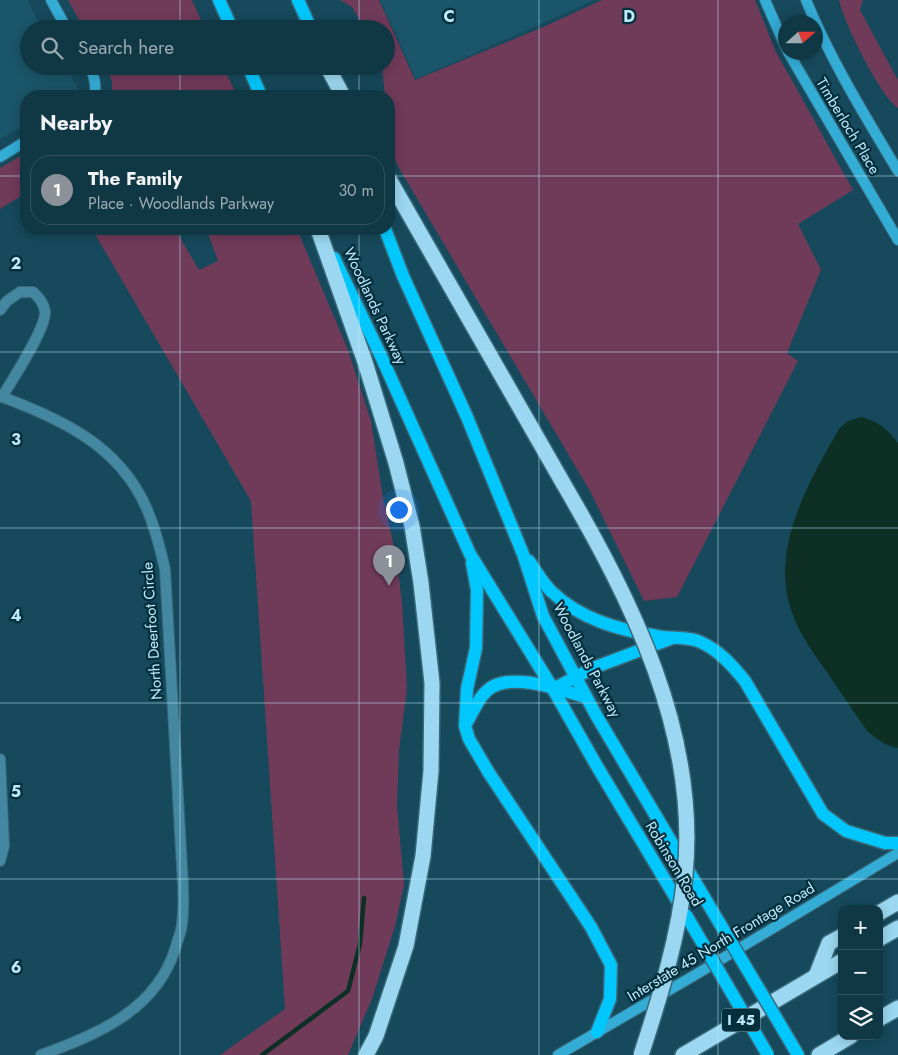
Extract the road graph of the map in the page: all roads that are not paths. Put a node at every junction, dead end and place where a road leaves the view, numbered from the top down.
1 (51, 0) edge
2 (219, 0) edge
3 (298, 0) edge
4 (765, 0) edge
5 (806, 0) edge
6 (62, 20) edge
7 (228, 20) edge
8 (307, 20) edge
9 (778, 30) edge
10 (793, 60) edge
11 (92, 75) edge
12 (252, 75) edge
13 (330, 75) edge
14 (331, 75) edge
15 (96, 90) edge
16 (258, 90) edge
17 (335, 90) edge
18 (340, 90) edge
19 (20, 145) edge
20 (0, 157) edge
21 (898, 171) edge
22 (395, 189) edge
23 (322, 235) edge
24 (323, 235) edge
25 (386, 235) edge
26 (898, 240) edge
27 (0, 310) edge
28 (1, 397) edge
29 (470, 554) junction
30 (523, 554) junction
31 (670, 639) junction
32 (575, 676) junction
33 (553, 689) junction
34 (586, 697) junction
35 (465, 726) junction
36 (0, 759) edge
37 (898, 843) edge
38 (898, 854) edge
39 (0, 861) edge
40 (898, 902) edge
41 (883, 911) edge
42 (898, 928) edge
43 (883, 937) edge
44 (838, 938) edge
45 (838, 963) edge
46 (816, 976) junction
47 (898, 1008) edge
48 (883, 1017) edge
49 (597, 1032) junction
50 (844, 1040) edge
51 (41, 1055) edge
52 (366, 1055) edge
53 (558, 1055) edge
54 (641, 1055) edge
55 (683, 1055) edge
56 (768, 1055) edge
57 (798, 1055) edge
58 (819, 1055) edge

1 - 6 street
2 - 7 main road
3 - 8 main road
4 - 9 street
5 - 21 street, Timberloch Place
10 - 26 street, Timberloch Place
11 - 15 street
12 - 16 main road
13 - 17 main road
14 - 18 highway
19 - 20 street
22 - 54 highway, bridge
23 - 52 highway
24 - 29 main road, Woodlands Parkway
25 - 30 main road, Woodlands Parkway
27 - 28 street
28 - 51 street, North Deerfoot Circle
29 - 33 main road, Woodlands Parkway
29 - 35 main road
30 - 31 main road
30 - 32 main road, Woodlands Parkway
31 - 32 main road
31 - 37 main road
32 - 33 main road
32 - 34 main road, Woodlands Parkway
33 - 34 main road
33 - 35 main road
33 - 56 main road, Robinson Road, bridge
34 - 57 main road, Woodlands Parkway, bridge
35 - 49 main road
36 - 39 street
38 - 49 street, Interstate 45 North Frontage Road
40 - 41 highway
42 - 43 highway
44 - 46 highway
45 - 46 highway, I 45
46 - 55 highway, I 45
47 - 48 highway
49 - 53 street, Interstate 45 North Frontage Road
50 - 58 highway

